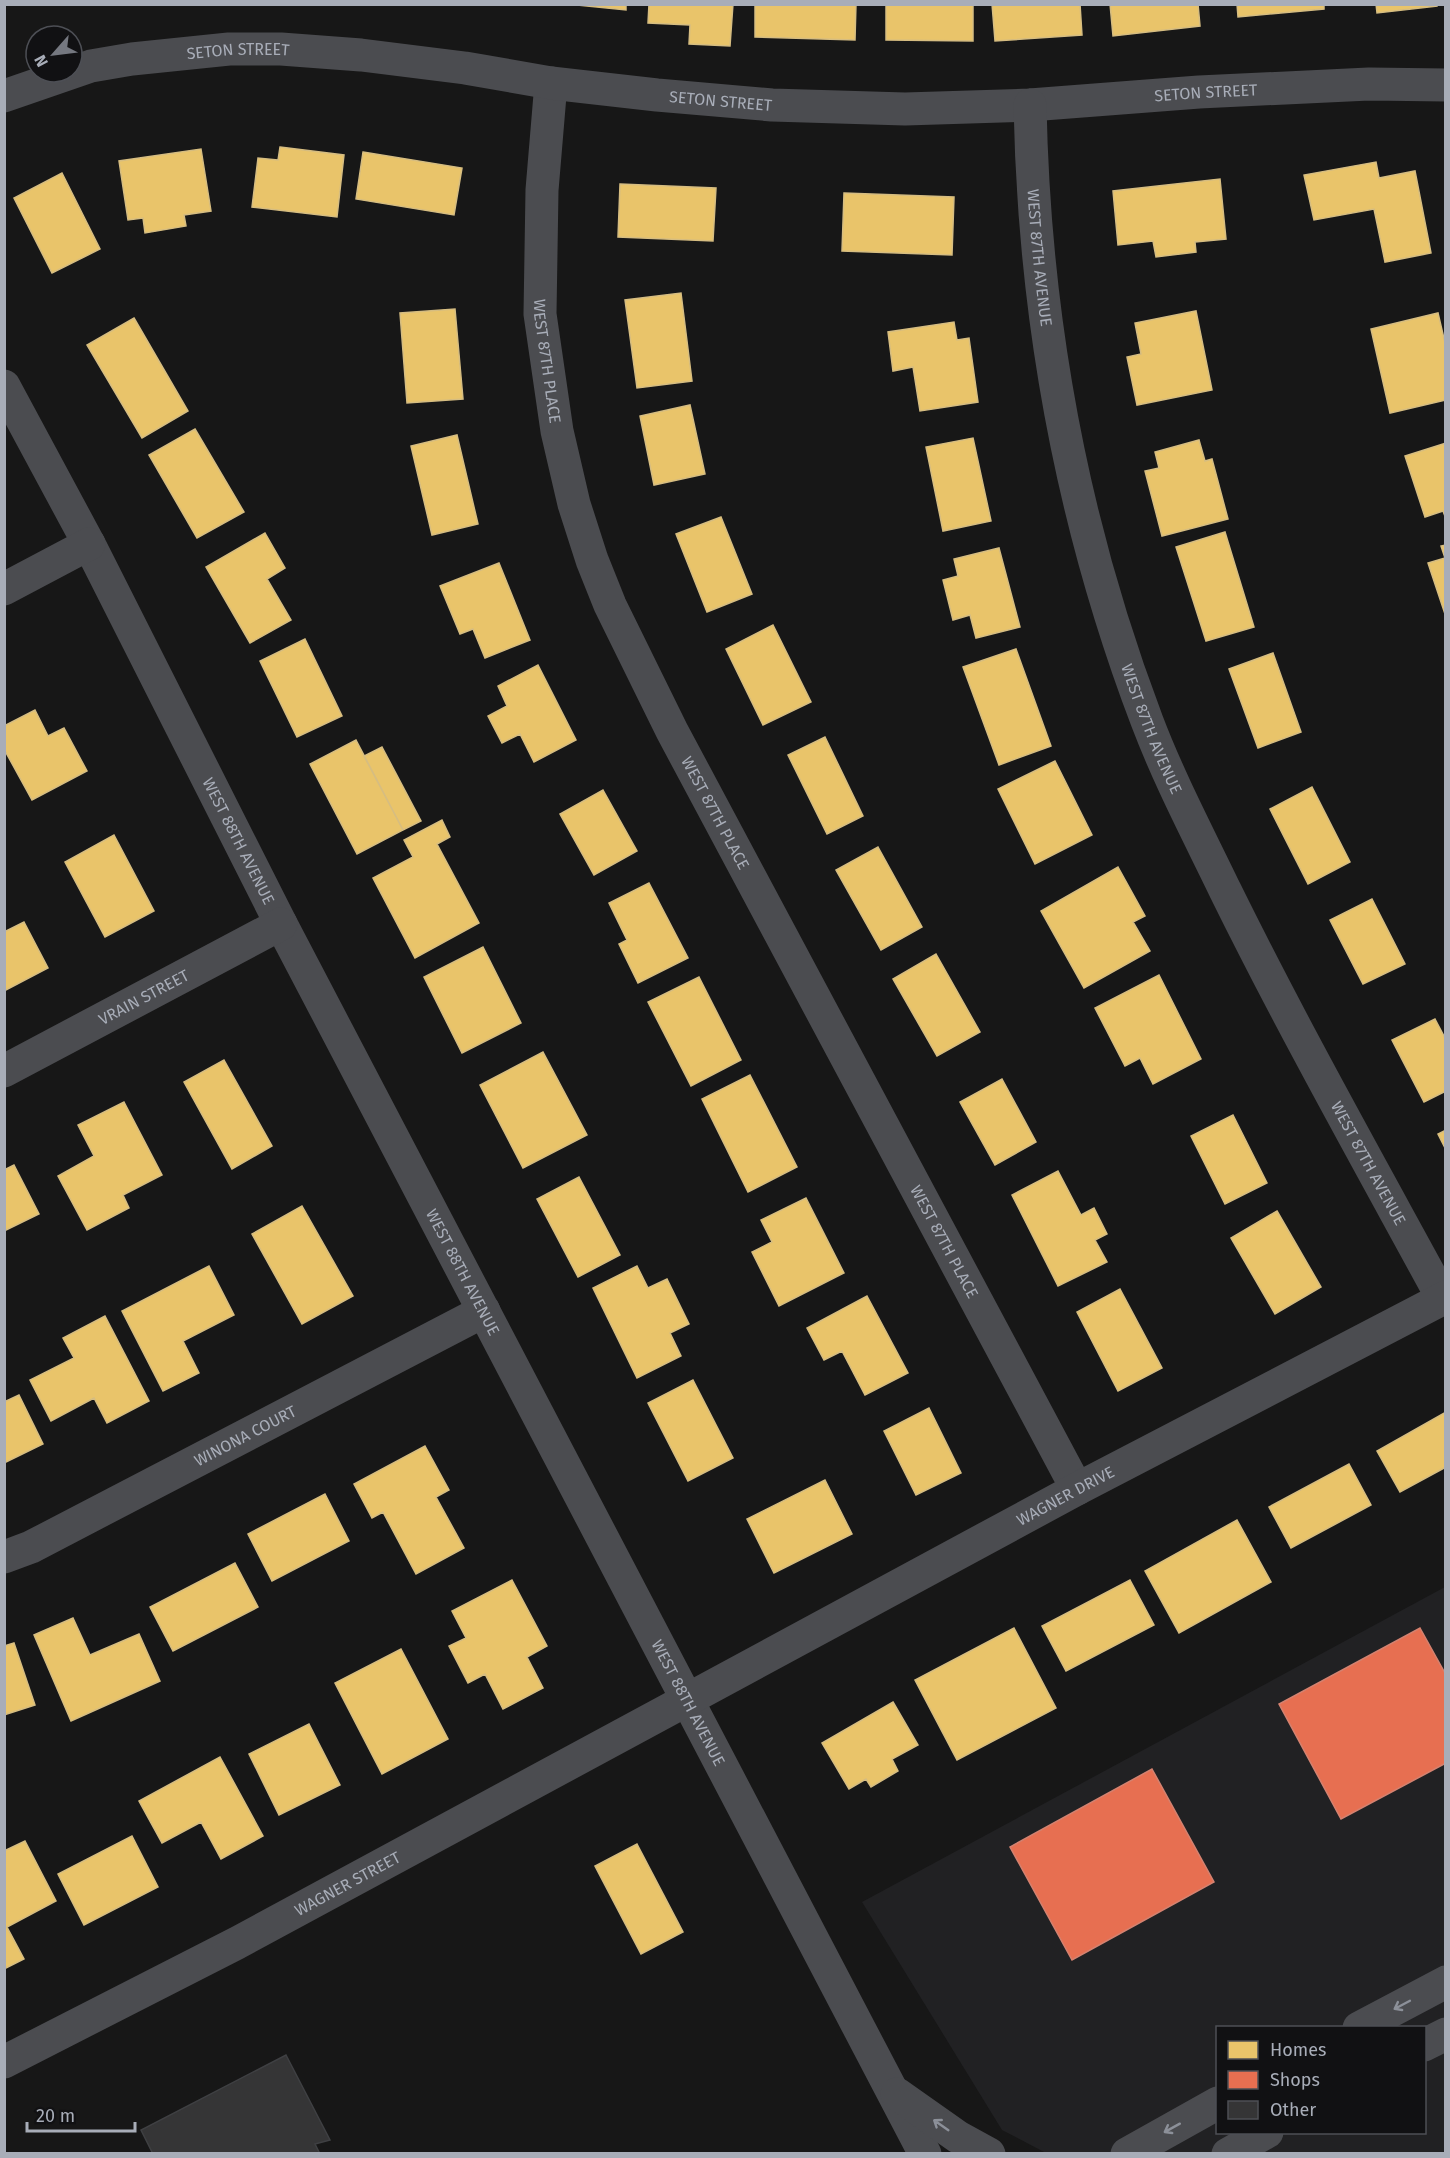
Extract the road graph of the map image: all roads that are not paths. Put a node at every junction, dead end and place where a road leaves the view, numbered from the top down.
1 (551, 82) junction
2 (1446, 85) edge
3 (4, 96) edge
4 (1030, 105) junction
5 (4, 386) edge
6 (89, 544) junction
7 (4, 589) edge
8 (281, 924) junction
9 (4, 1071) edge
10 (1444, 1298) edge
11 (484, 1311) junction
12 (1077, 1489) junction
13 (4, 1557) edge
14 (688, 1700) junction
15 (1446, 1982) edge
16 (1363, 2026) edge
17 (1446, 2034) edge
18 (1426, 2044) edge
19 (4, 2062) edge
20 (895, 2093) junction
21 (1216, 2104) edge
22 (1265, 2134) edge
23 (926, 2154) edge
24 (989, 2154) edge
25 (1127, 2154) edge
26 (1228, 2154) edge

1 - 3 street, SETON STREET
1 - 4 street, SETON STREET
1 - 12 street, WEST 87TH PLACE
2 - 4 street, SETON STREET
4 - 10 street, WEST 87TH AVENUE
5 - 6 street, WEST 88TH AVENUE
6 - 7 street
6 - 8 street, WEST 88TH AVENUE
8 - 9 street, VRAIN STREET
8 - 11 street, WEST 88TH AVENUE
10 - 12 street, WAGNER DRIVE
11 - 13 street, WINONA COURT
11 - 14 street, WEST 88TH AVENUE
12 - 14 street, WAGNER DRIVE
14 - 19 street, WAGNER STREET
14 - 20 street, WEST 88TH AVENUE
15 -> 16 street
17 - 18 street
20 - 23 street, WEST 88TH AVENUE
24 -> 20 street
21 -> 25 street
22 - 26 street

